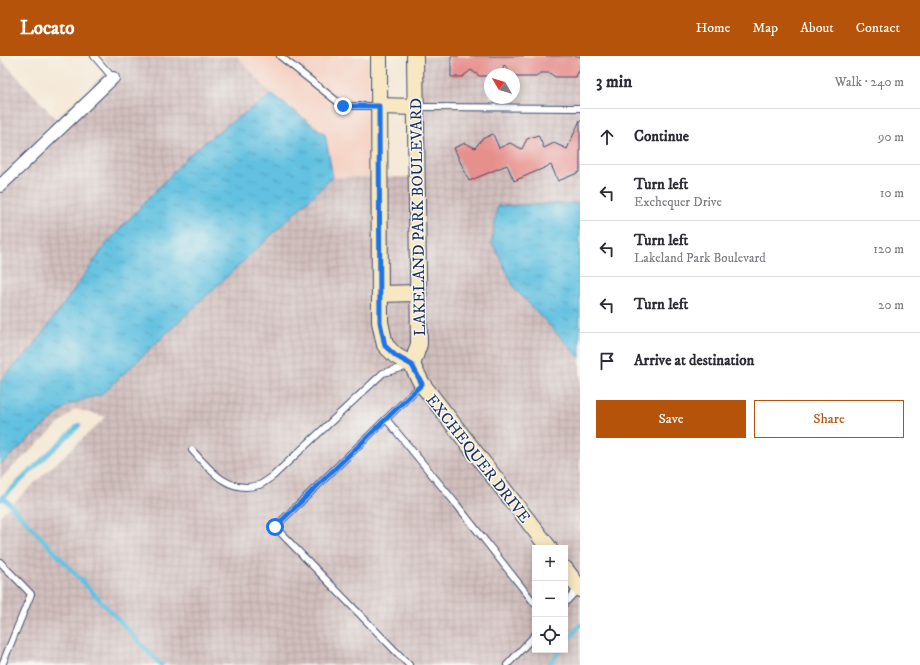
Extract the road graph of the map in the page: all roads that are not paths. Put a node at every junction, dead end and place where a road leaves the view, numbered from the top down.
1 (94, 56) edge
2 (280, 56) edge
3 (379, 56) edge
4 (415, 56) edge
5 (113, 78) joint
6 (379, 106) junction
7 (414, 107) junction
8 (580, 108) edge
9 (0, 186) edge
10 (418, 293) junction
11 (380, 294) junction
12 (412, 365) junction
13 (422, 384) junction
14 (386, 419) junction
15 (192, 450) dead end
16 (547, 545) edge
17 (0, 562) edge
18 (568, 573) edge
19 (580, 588) edge
20 (532, 600) edge
21 (568, 600) edge
22 (532, 638) edge
23 (2, 665) edge
24 (408, 665) edge
25 (507, 665) edge

1 - 5 lane
2 - 6 lane
3 - 6 street, LAKELAND PARK BOULEVARD
4 - 7 street, LAKELAND PARK BOULEVARD
5 - 9 street
6 - 7 street
6 - 11 street, LAKELAND PARK BOULEVARD
7 - 8 lane
7 - 10 street, LAKELAND PARK BOULEVARD
10 - 11 street
10 - 12 street, LAKELAND PARK BOULEVARD
11 - 12 street, LAKELAND PARK BOULEVARD
12 - 13 street, EXCHEQUER DRIVE
12 - 15 lane
13 - 14 lane
13 - 16 street, EXCHEQUER DRIVE
14 - 20 lane
14 - 24 lane
17 - 23 lane
18 - 19 street
19 - 21 lane
22 - 25 lane

